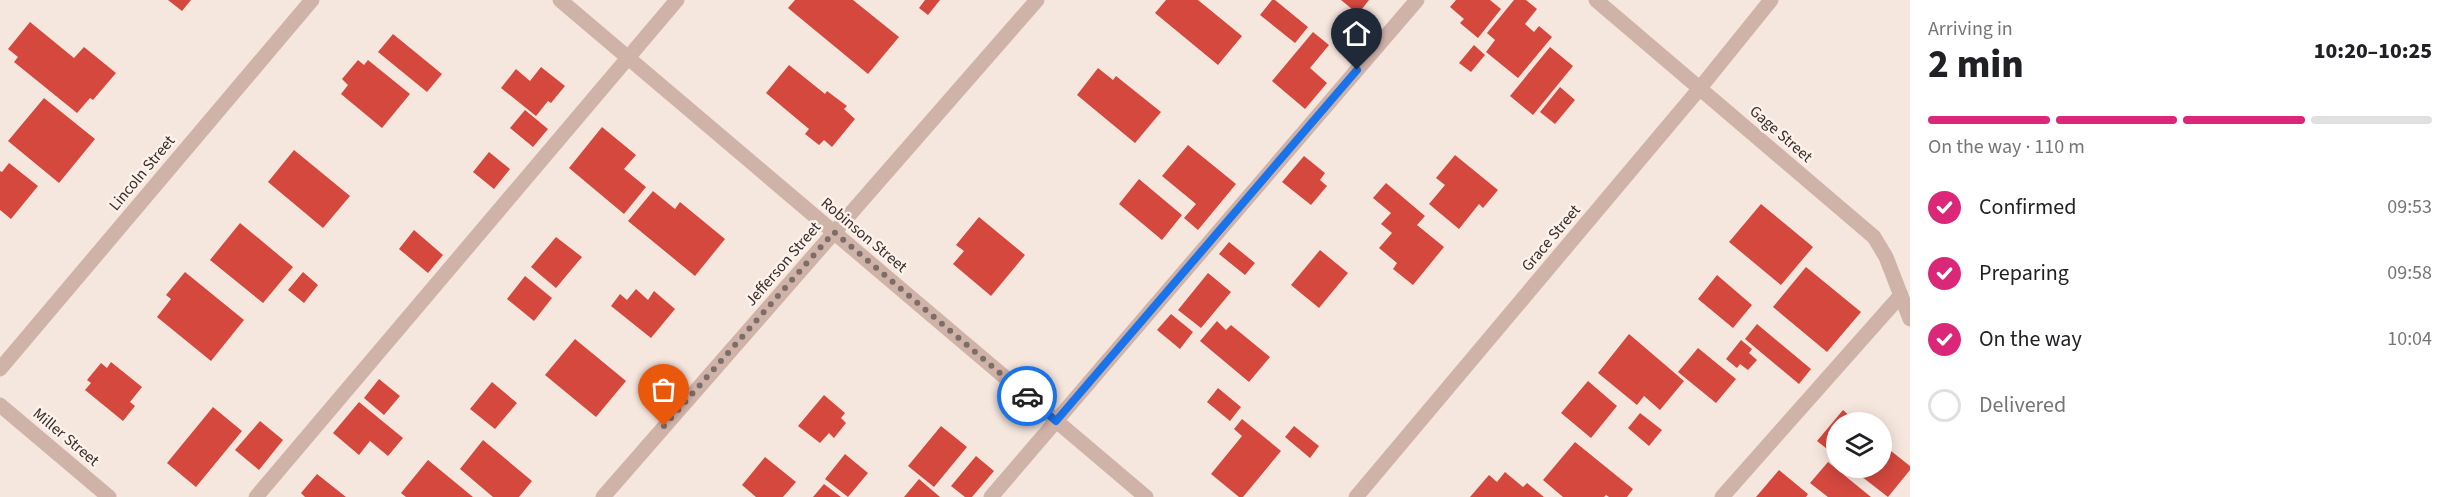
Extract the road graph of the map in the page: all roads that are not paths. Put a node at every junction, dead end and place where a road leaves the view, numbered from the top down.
1 (312, 0) edge
2 (560, 0) edge
3 (677, 0) edge
4 (1037, 0) edge
5 (1417, 0) edge
6 (1596, 0) edge
7 (1771, 0) edge
8 (628, 58) junction
9 (1700, 88) junction
10 (834, 232) junction
11 (1900, 295) junction
12 (1910, 319) edge
13 (0, 369) edge
14 (0, 405) edge
15 (1056, 421) junction
16 (109, 497) edge
17 (256, 497) edge
18 (603, 497) edge
19 (991, 497) edge
20 (1146, 497) edge
21 (1356, 497) edge
22 (1722, 497) edge

1 - 13 street, Lincoln Street
2 - 8 street, Robinson Street
3 - 8 street
4 - 10 street, Jefferson Street
5 - 15 street
6 - 9 street, Gage Street
7 - 9 street, Grace Street
8 - 10 street, Robinson Street
8 - 17 street
9 - 11 street, Gage Street
9 - 21 street, Grace Street
10 - 15 street, Robinson Street
10 - 18 street, Jefferson Street
11 - 12 street, Gage Street
11 - 22 street
14 - 16 street, Miller Street
15 - 19 street
15 - 20 street, Robinson Street

